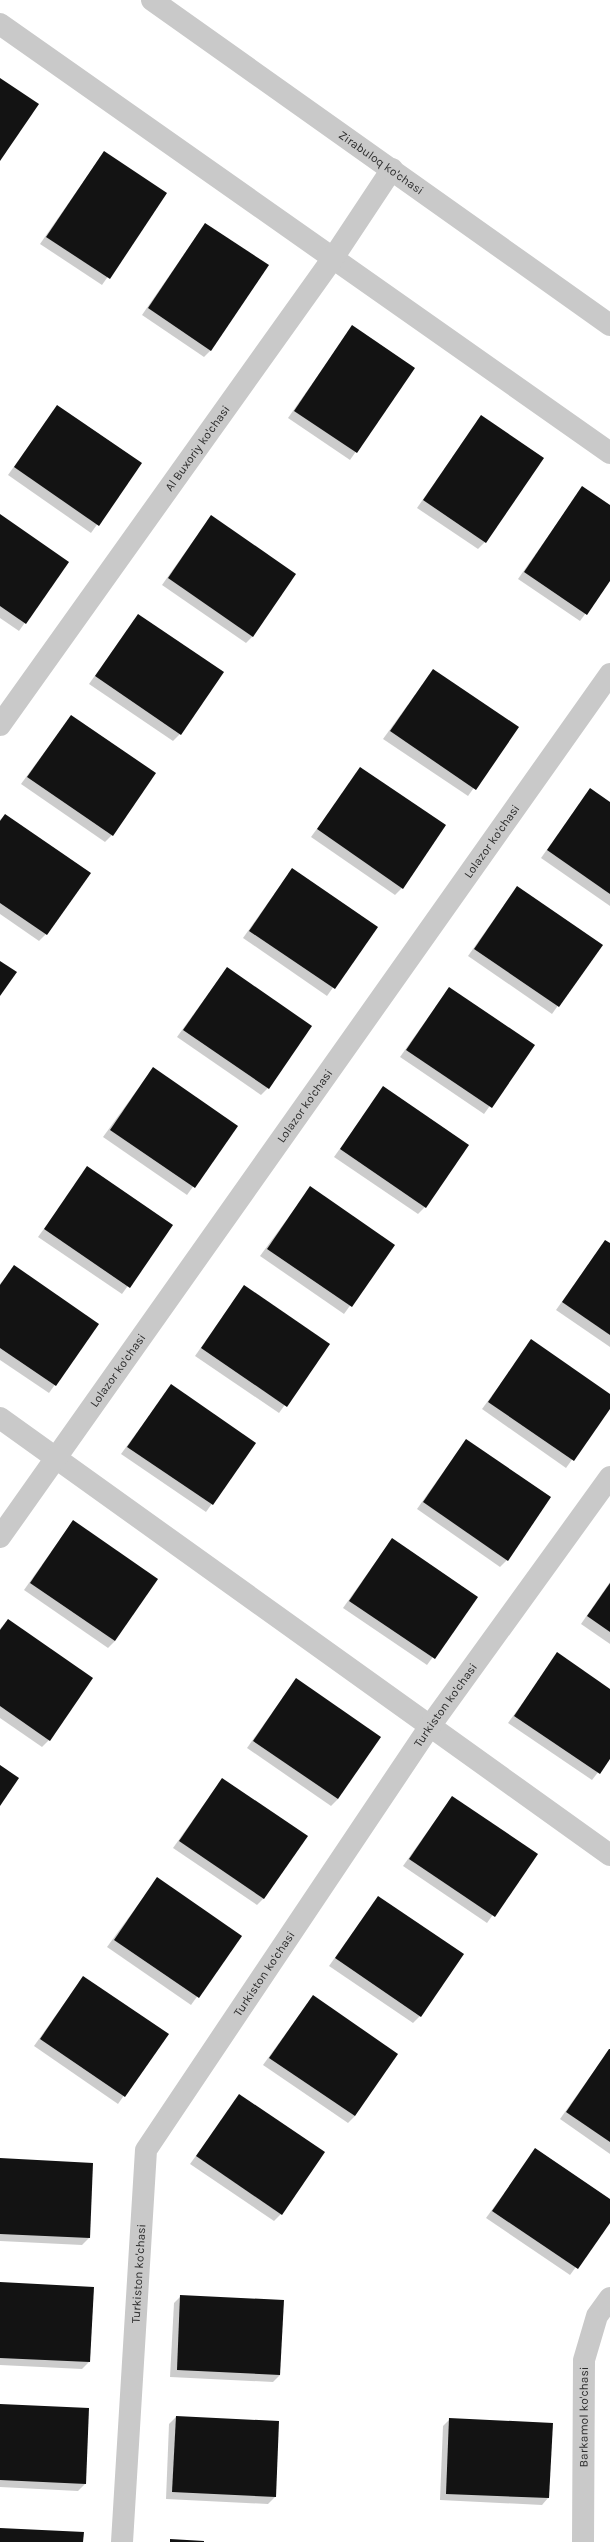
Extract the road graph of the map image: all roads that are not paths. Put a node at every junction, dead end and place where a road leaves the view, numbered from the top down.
1 (152, 0) edge
2 (0, 24) edge
3 (392, 170) junction
4 (333, 258) junction
5 (610, 325) edge
6 (610, 454) edge
7 (610, 674) edge
8 (0, 725) edge
9 (0, 1418) edge
10 (57, 1459) junction
11 (610, 1477) edge
12 (0, 1538) edge
13 (430, 1726) junction
14 (610, 1855) edge
15 (610, 2298) edge
16 (122, 2542) edge
17 (583, 2542) edge

1 - 3 street, Zirabuloq ko'chasi
2 - 4 street
3 - 4 street, Al Buxoriy ko'chasi
3 - 5 street, Zirabuloq ko'chasi
4 - 6 street
4 - 8 street, Al Buxoriy ko'chasi
7 - 10 street, Lolazor ko'chasi
9 - 10 street
10 - 12 street, Lolazor ko'chasi
10 - 13 street
11 - 13 street, Turkiston ko'chasi
13 - 14 street
13 - 16 street, Turkiston ko'chasi
15 - 17 street, Barkamol ko'chasi

